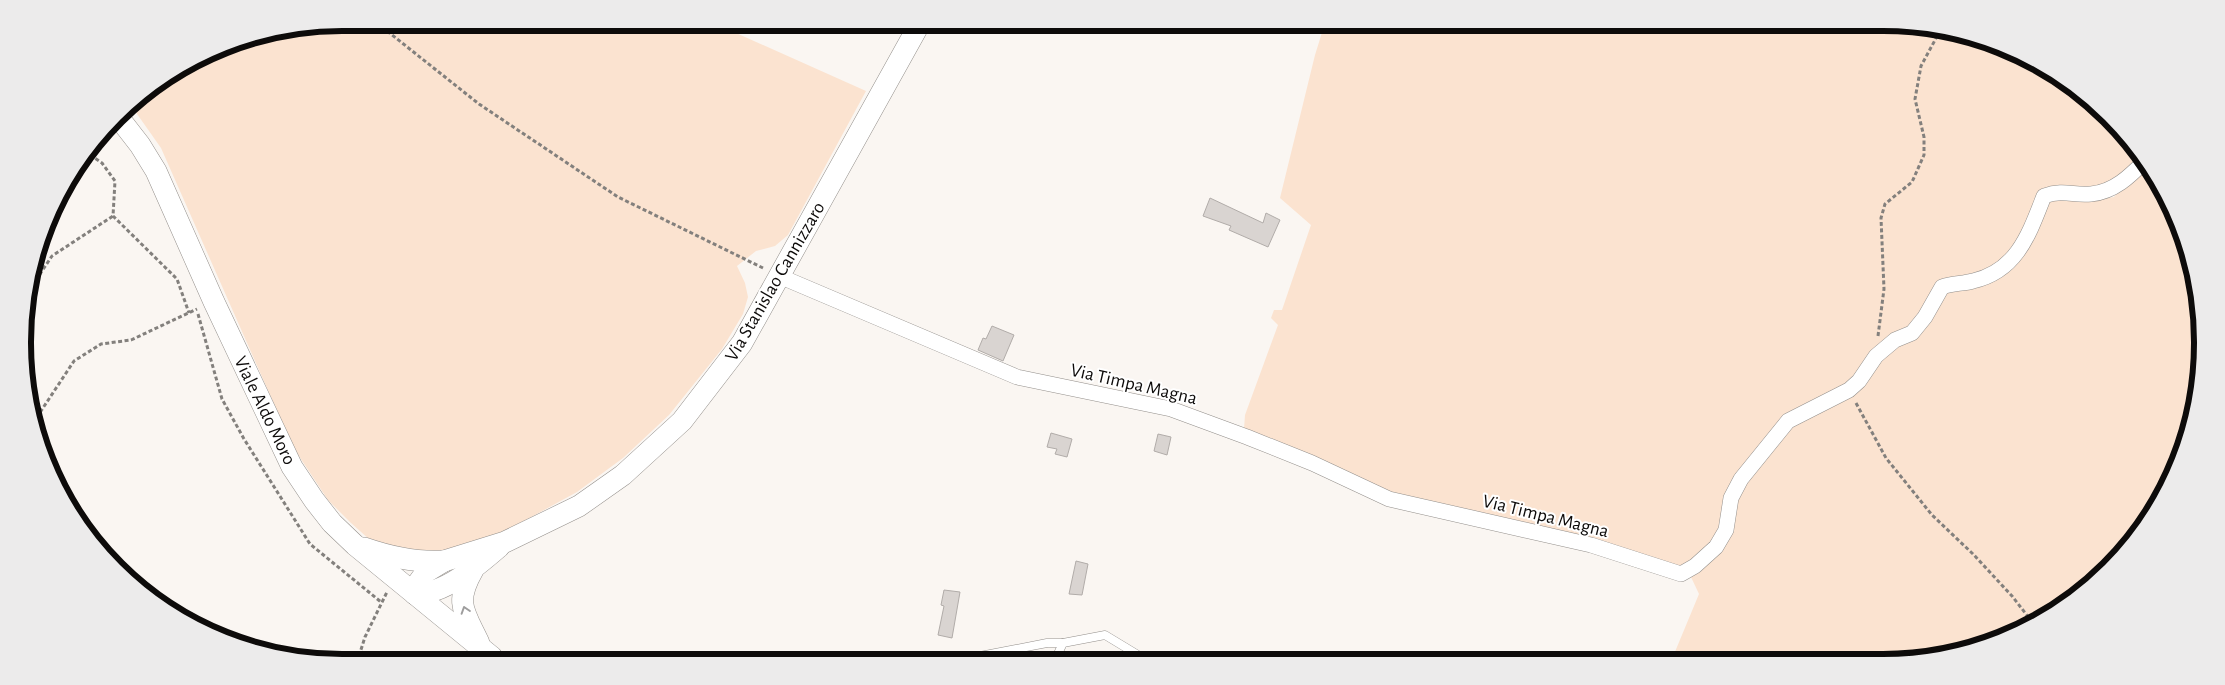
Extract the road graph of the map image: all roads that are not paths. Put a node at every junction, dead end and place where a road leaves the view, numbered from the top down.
1 (916, 31) edge
2 (123, 121) edge
3 (2139, 167) edge
4 (779, 276) junction
5 (505, 542) junction
6 (354, 545) junction
7 (444, 561) junction
8 (473, 570) junction
9 (415, 594) junction
10 (1063, 643) junction
11 (487, 653) edge
12 (990, 654) edge
13 (1058, 654) edge
14 (1136, 654) edge

1 - 4 street, Via Stanislao Cannizzaro
2 - 6 street, Viale Aldo Moro
3 - 4 street, Via Timpa Magna
4 - 5 street, Via Stanislao Cannizzaro
5 - 7 street
5 - 8 street
6 - 7 street
6 - 9 street, Viale Aldo Moro
7 - 9 street
8 - 9 street
11 -> 8 street
9 - 11 street, Viale Aldo Moro
10 - 12 lane
10 - 13 lane
10 - 14 lane

